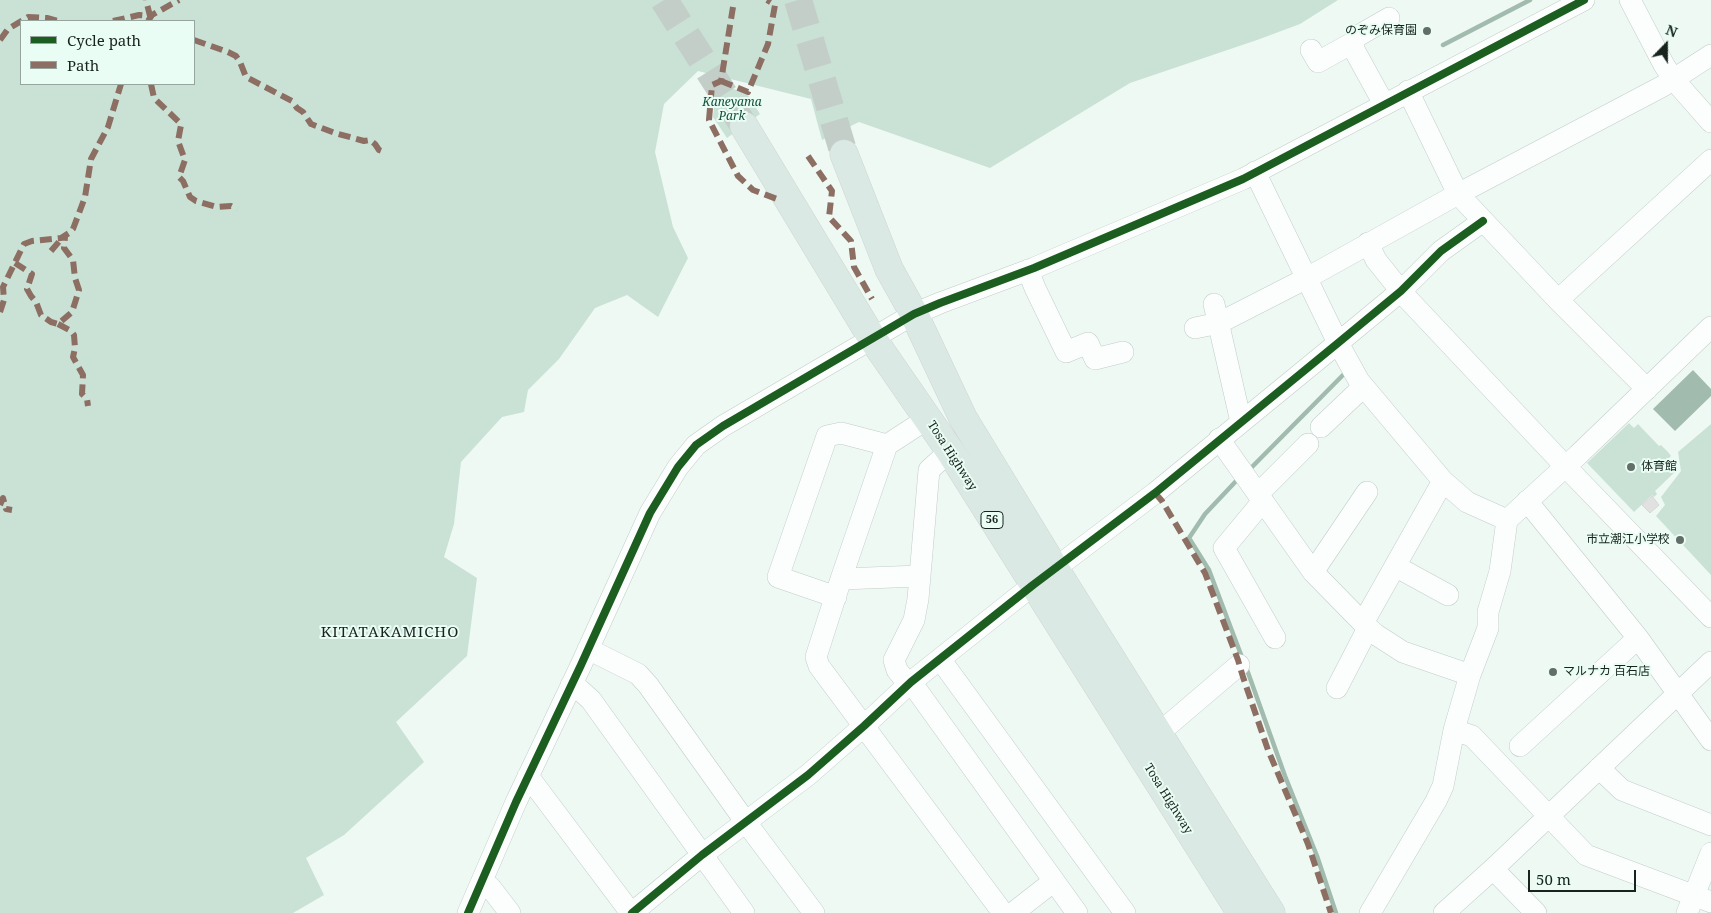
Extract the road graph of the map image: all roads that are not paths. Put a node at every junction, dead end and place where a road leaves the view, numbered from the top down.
1 (1630, 0) edge
2 (1577, 2) edge
3 (1389, 18) dead end
4 (1351, 44) junction
5 (1311, 50) dead end
6 (1711, 55) edge
7 (1674, 80) junction
8 (1408, 91) junction
9 (1384, 104) junction
10 (1711, 122) edge
11 (744, 126) tunnel mouth
12 (844, 154) tunnel mouth
13 (1711, 160) edge
14 (1255, 172) junction
15 (1458, 194) junction
16 (1484, 221) junction
17 (1368, 243) junction
18 (1028, 270) junction
19 (1307, 278) junction
20 (1401, 291) junction
21 (1558, 300) junction
22 (1216, 313) junction
23 (914, 314) junction
24 (1711, 327) edge
25 (1195, 328) dead end
26 (872, 338) junction
27 (1338, 344) junction
28 (1124, 352) dead end
29 (1363, 387) junction
30 (1647, 389) junction
31 (927, 419) junction
32 (1241, 422) junction
33 (1322, 428) dead end
34 (1219, 439) junction
35 (1308, 444) dead end
36 (887, 445) junction
37 (950, 452) junction
38 (1566, 467) junction
39 (1443, 481) junction
40 (1367, 492) dead end
41 (1261, 497) junction
42 (1528, 501) junction
43 (1507, 520) junction
44 (1395, 566) junction
45 (1055, 569) junction
46 (1313, 572) junction
47 (920, 576) junction
48 (1033, 585) junction
49 (838, 588) junction
50 (1448, 595) dead end
51 (1711, 617) edge
52 (1366, 625) junction
53 (1275, 638) dead end
54 (1638, 638) junction
55 (588, 649) junction
56 (940, 659) junction
57 (1711, 662) edge
58 (1239, 665) dead end
59 (1470, 675) junction
60 (910, 683) junction
61 (571, 685) junction
62 (1337, 688) dead end
63 (1678, 694) junction
64 (864, 726) junction
65 (1454, 730) junction
66 (1158, 734) junction
67 (1711, 740) edge
68 (1520, 746) dead end
69 (1599, 768) junction
70 (528, 776) junction
71 (1548, 815) junction
72 (745, 821) junction
73 (1711, 825) edge
74 (1711, 853) edge
75 (702, 855) junction
76 (1493, 869) junction
77 (1054, 881) junction
78 (481, 883) junction
79 (1697, 903) edge
80 (1454, 910) edge
81 (1372, 912) edge
82 (468, 913) edge
83 (510, 913) edge
84 (632, 913) edge
85 (744, 913) edge
86 (814, 913) edge
87 (1003, 913) edge
88 (1013, 913) edge
89 (1077, 913) edge
90 (1125, 913) edge
91 (1241, 913) edge
92 (1271, 913) edge
93 (1536, 913) edge

1 - 7 street
2 - 8 street
3 - 4 street
4 - 5 street
4 - 9 street
6 - 7 street
7 - 10 street
7 - 15 street
8 - 9 street
8 - 15 street
9 - 14 street
11 - 26 highway, Tosa Highway / 56
12 - 23 highway, Tosa Highway / 56
13 - 21 street
14 - 18 street
14 - 19 street
15 - 16 street
15 - 17 street
16 - 20 street
16 - 21 street
17 - 19 street
17 - 20 street
18 - 23 street
18 - 28 street
19 - 22 street
19 - 27 street
20 - 27 street
20 - 38 street
21 - 30 street
22 - 25 street
22 - 32 street
23 - 26 street
23 - 45 highway, Tosa Highway / 56
24 - 30 street
26 - 31 highway, Tosa Highway / 56
26 - 55 street
27 - 29 street
27 - 32 street
29 - 33 street
29 - 39 street
30 - 38 street
31 - 36 street
31 - 37 highway, Tosa Highway / 56
32 - 34 street
34 - 41 street
34 - 45 street
35 - 41 street
36 - 49 street
36 - 49 street
37 - 47 street
37 - 48 highway, Tosa Highway / 56
38 - 42 street
38 - 51 street
39 - 43 street
39 - 44 street
40 - 46 street
41 - 46 street
41 - 53 street
42 - 43 street
42 - 54 street
43 - 59 street
44 - 50 street
44 - 52 street
45 - 48 street
45 - 66 highway, Tosa Highway / 56
46 - 52 street
47 - 49 street
47 - 60 street
48 - 56 street
48 - 91 highway, Tosa Highway / 56
49 - 64 street
52 - 59 street
52 - 62 street
54 - 63 street
54 - 68 street
55 - 61 street
55 - 72 street
56 - 60 street
56 - 90 street
57 - 63 street
58 - 66 street
59 - 65 street
60 - 64 street
60 - 77 street
61 - 70 street
61 - 75 street
63 - 67 street
63 - 69 street
64 - 72 street
64 - 87 street
65 - 71 street
65 - 81 street
66 - 92 highway, Tosa Highway / 56
69 - 71 street
69 - 73 street
70 - 78 street
70 - 84 street
71 - 76 street
71 - 79 street
72 - 75 street
72 - 86 street
74 - 79 street
75 - 84 street
75 - 85 street
76 - 80 street
76 - 93 street
77 - 88 street
77 - 89 street
78 - 82 street
78 - 83 street

